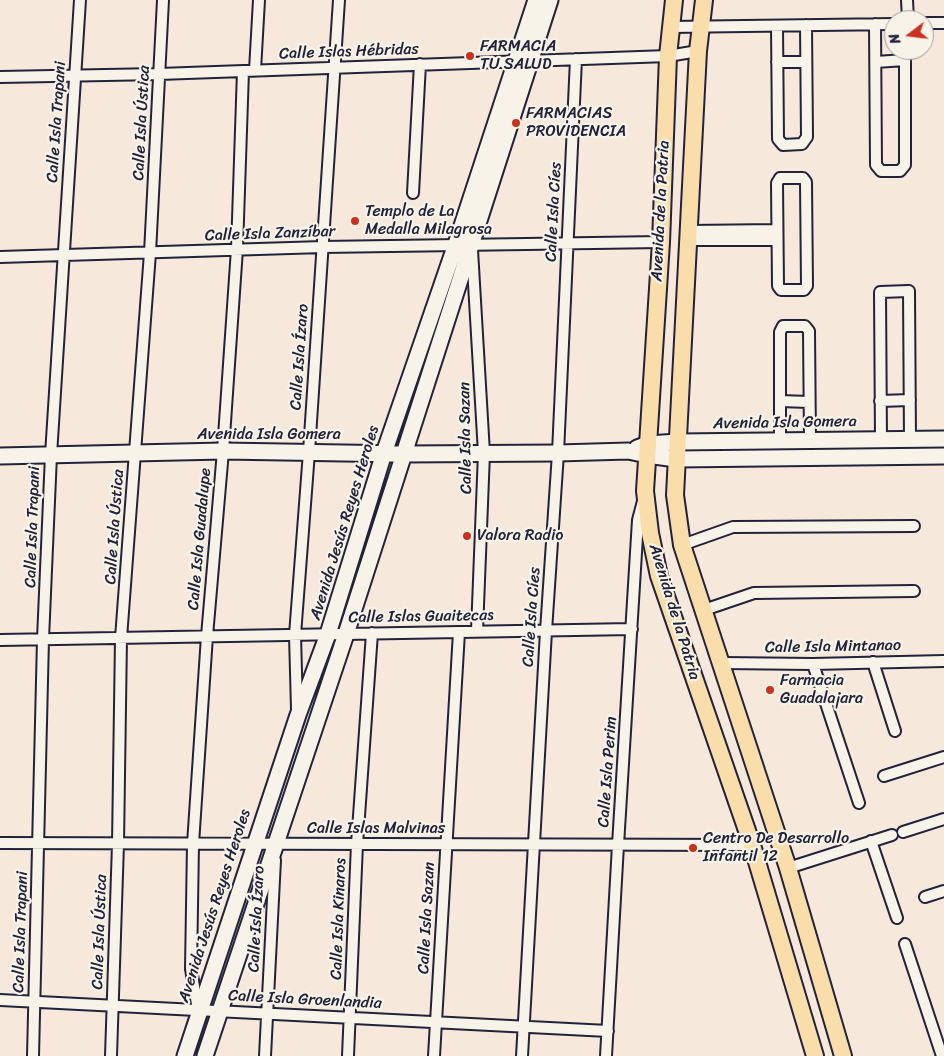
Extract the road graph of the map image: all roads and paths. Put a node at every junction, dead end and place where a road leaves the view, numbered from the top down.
1 (80, 0) edge
2 (164, 0) edge
3 (259, 0) edge
4 (339, 0) edge
5 (536, 0) edge
6 (550, 0) edge
7 (674, 0) edge
8 (704, 0) edge
9 (876, 24) junction
10 (884, 24) edge
11 (806, 25) junction
12 (701, 26) junction
13 (777, 26) junction
14 (671, 27) junction
15 (698, 51) junction
16 (668, 56) junction
17 (576, 59) junction
18 (531, 60) junction
19 (884, 60) edge
20 (905, 60) edge
21 (515, 61) junction
22 (777, 62) junction
23 (806, 62) junction
24 (876, 62) junction
25 (420, 64) junction
26 (334, 68) junction
27 (255, 70) junction
28 (243, 71) junction
29 (159, 74) junction
30 (74, 76) junction
31 (0, 78) edge
32 (413, 194) dead end
33 (689, 235) junction
34 (777, 235) junction
35 (567, 242) junction
36 (661, 242) junction
37 (456, 244) junction
38 (472, 244) junction
39 (322, 247) junction
40 (237, 249) junction
41 (150, 253) junction
42 (63, 255) junction
43 (0, 257) edge
44 (910, 400) junction
45 (780, 401) junction
46 (880, 401) junction
47 (809, 402) junction
48 (944, 439) edge
49 (810, 440) junction
50 (881, 440) junction
51 (910, 440) junction
52 (780, 441) junction
53 (678, 442) junction
54 (647, 450) junction
55 (224, 451) junction
56 (309, 452) junction
57 (135, 453) junction
58 (484, 453) junction
59 (558, 453) junction
60 (384, 454) junction
61 (404, 454) junction
62 (51, 455) junction
63 (0, 456) edge
64 (944, 456) edge
65 (676, 459) junction
66 (645, 491) junction
67 (914, 526) dead end
68 (682, 545) junction
69 (914, 591) dead end
70 (704, 610) junction
71 (632, 629) junction
72 (546, 630) junction
73 (477, 631) junction
74 (459, 632) junction
75 (372, 633) junction
76 (328, 634) junction
77 (346, 634) junction
78 (295, 635) junction
79 (207, 636) junction
80 (121, 638) junction
81 (43, 639) junction
82 (0, 640) edge
83 (944, 661) edge
84 (873, 662) junction
85 (722, 663) junction
86 (813, 664) junction
87 (298, 715) junction
88 (895, 731) dead end
89 (944, 757) edge
90 (884, 776) dead end
91 (858, 803) dead end
92 (944, 819) edge
93 (903, 832) dead end
94 (892, 835) dead end
95 (871, 841) junction
96 (0, 843) edge
97 (38, 844) junction
98 (118, 844) junction
99 (193, 844) junction
100 (254, 844) junction
101 (276, 844) junction
102 (357, 844) junction
103 (446, 844) junction
104 (534, 845) junction
105 (618, 845) junction
106 (752, 846) junction
107 (788, 868) junction
108 (944, 891) edge
109 (925, 897) dead end
110 (897, 918) dead end
111 (905, 944) dead end
112 (0, 1000) edge
113 (34, 1001) junction
114 (113, 1006) junction
115 (198, 1010) junction
116 (220, 1011) junction
117 (267, 1013) junction
118 (350, 1018) junction
119 (436, 1022) junction
120 (523, 1027) junction
121 (608, 1031) junction
122 (33, 1056) edge
123 (111, 1056) edge
124 (184, 1056) edge
125 (205, 1056) edge
126 (265, 1056) edge
127 (348, 1056) edge
128 (434, 1056) edge
129 (522, 1056) edge
130 (606, 1056) edge
131 (815, 1056) edge
132 (843, 1056) edge
133 (942, 1056) edge

1 - 30 street, Calle Isla Trapani
2 - 29 street, Calle Isla Ústica
3 - 27 street
4 - 26 street, Calle Isla Ízaro
5 - 21 street, Avenida Jesús Reyes Heroles
6 - 18 street, Avenida Jesús Reyes Heroles
7 - 14 main road, Avenida de la Patria
8 - 12 main road, Avenida de la Patria
9 - 10 street
9 - 11 street
9 - 24 street
11 - 13 street
11 - 23 street
12 - 13 street
12 - 14 street
12 - 15 main road, Avenida de la Patria
13 - 22 street
14 - 16 main road, Avenida de la Patria
15 - 16 street, Calle Islas Hébridas
15 - 33 main road, Avenida de la Patria
16 - 17 street, Calle Islas Hébridas
16 - 36 main road, Avenida de la Patria
17 - 18 street, Calle Islas Hébridas
17 - 35 street, Calle Isla Cíes
18 - 21 street, Calle Islas Hébridas
18 - 38 street, Avenida Jesús Reyes Heroles
19 - 24 street
20 - 24 street
21 - 25 street, Calle Islas Hébridas
21 - 37 street, Avenida Jesús Reyes Heroles
22 - 23 street
22 - 23 street
25 - 26 street, Calle Islas Hébridas
25 - 32 street
26 - 27 street, Calle Islas Hébridas
26 - 39 street, Calle Isla Ízaro
27 - 28 street, Calle Islas Hébridas
28 - 29 street, Calle Islas Hébridas
28 - 40 street, Calle Isla Guadalupe
29 - 30 street, Calle Islas Hébridas
29 - 41 street, Calle Isla Ústica
30 - 31 street, Calle Islas Hébridas
30 - 42 street, Calle Isla Trapani
33 - 34 street
33 - 53 main road, Avenida de la Patria
34 - 34 street
35 - 36 street, Calle Isla Zanzíbar
35 - 38 street, Calle Isla Zanzíbar
35 - 59 street, Calle Isla Cíes
36 - 54 main road, Avenida de la Patria
37 - 38 street, Calle Isla Zanzíbar
37 - 39 street, Calle Isla Zanzíbar
37 - 60 street, Avenida Jesús Reyes Heroles
38 - 58 street, Calle Isla Sazan
38 - 61 street, Avenida Jesús Reyes Heroles
39 - 40 street, Calle Isla Zanzíbar
39 - 56 street, Calle Isla Ízaro
40 - 41 street, Calle Isla Zanzíbar
40 - 55 street, Calle Isla Guadalupe
41 - 42 street, Calle Isla Zanzíbar
41 - 57 street, Calle Isla Ústica
42 - 43 street, Calle Isla Zanzíbar
42 - 62 street, Calle Isla Trapani
44 - 46 street
44 - 46 street
44 - 51 street
45 - 47 street
45 - 47 street
45 - 52 street
46 - 50 street
47 - 49 street
48 - 51 street, Avenida Isla Gomera
49 - 50 street, Avenida Isla Gomera
49 - 52 street, Avenida Isla Gomera
50 - 51 street, Avenida Isla Gomera
52 - 53 street, Avenida Isla Gomera
53 - 54 street, Avenida Isla Gomera
53 - 65 main road, Avenida de la Patria
54 - 59 street, Avenida Isla Gomera
54 - 65 street, Avenida Isla Gomera
54 - 66 main road, Avenida de la Patria
55 - 56 street, Avenida Isla Gomera
55 - 57 street, Avenida Isla Gomera
55 - 79 street, Calle Isla Guadalupe
56 - 60 street, Avenida Isla Gomera
56 - 78 street, Calle Isla Ízaro
57 - 62 street, Avenida Isla Gomera
57 - 80 street, Calle Isla Ústica
58 - 59 street, Avenida Isla Gomera
58 - 61 street, Avenida Isla Gomera
58 - 73 street, Calle Isla Sazan
59 - 72 street, Calle Isla Cíes
60 - 61 street, Avenida Isla Gomera
60 - 76 street, Avenida Jesús Reyes Heroles
61 - 77 street, Avenida Jesús Reyes Heroles
62 - 63 street, Avenida Isla Gomera
62 - 81 street, Calle Isla Trapani
64 - 65 street, Avenida Isla Gomera
65 - 68 main road, Avenida de la Patria
66 - 71 street, Calle Isla Perim
66 - 106 main road, Avenida de la Patria
67 - 68 street
68 - 70 main road, Avenida de la Patria
69 - 70 street
70 - 85 main road, Avenida de la Patria
71 - 72 street, Calle Islas Guaitecas
71 - 105 street, Calle Isla Perim
72 - 73 street, Calle Islas Guaitecas
72 - 104 street, Calle Isla Cíes
73 - 74 street, Calle Islas Guaitecas
74 - 75 street, Calle Islas Guaitecas
74 - 103 street, Calle Isla Sazan
75 - 77 street, Calle Islas Guaitecas
75 - 102 street, Calle Isla Kinaros
76 - 77 street, Calle Islas Guaitecas
76 - 78 street, Calle Islas Guaitecas
76 - 87 street, Avenida Jesús Reyes Heroles
77 - 101 street, Avenida Jesús Reyes Heroles
78 - 79 street, Calle Islas Guaitecas
78 - 87 street, Calle Isla Ízaro
79 - 80 street, Calle Islas Guaitecas
79 - 99 street, Calle Isla Guadalupe
80 - 81 street, Calle Islas Guaitecas
80 - 98 street, Calle Isla Ústica
81 - 82 street, Calle Islas Guaitecas
81 - 97 street, Calle Isla Trapani
83 - 84 street, Calle Isla Mintanao
84 - 86 street, Calle Isla Mintanao
84 - 88 street
85 - 86 street, Calle Isla Mintanao
85 - 107 main road, Avenida de la Patria
86 - 91 street
87 - 100 street, Avenida Jesús Reyes Heroles
89 - 90 street
92 - 93 street
94 - 95 street
95 - 107 street
95 - 110 street
96 - 97 street, Calle Islas Malvinas
97 - 98 street, Calle Islas Malvinas
97 - 113 street, Calle Isla Trapani
98 - 99 street, Calle Islas Malvinas
98 - 114 street, Calle Isla Ústica
99 - 100 street, Calle Islas Malvinas
99 - 115 street, Calle Isla Guadalupe
100 - 101 street, Calle Islas Malvinas
100 - 115 street, Avenida Jesús Reyes Heroles
101 - 102 street, Calle Islas Malvinas
101 - 116 street, Avenida Jesús Reyes Heroles
101 - 117 street, Calle Isla Ízaro
102 - 103 street, Calle Islas Malvinas
102 - 118 street, Calle Isla Kinaros
103 - 104 street, Calle Islas Malvinas
103 - 119 street, Calle Isla Sazan
104 - 105 street, Calle Islas Malvinas
104 - 120 street, Calle Isla Cíes
105 - 106 street, Calle Islas Malvinas
105 - 121 street, Calle Isla Perim
106 - 131 main road, Avenida de la Patria
107 - 132 main road, Avenida de la Patria
108 - 109 street
111 - 133 street
112 - 113 street, Calle Isla Groenlandia
113 - 114 street, Calle Isla Groenlandia
113 - 122 street, Calle Isla Trapani
114 - 115 street, Calle Isla Groenlandia
114 - 123 street, Calle Isla Ústica
115 - 116 street, Calle Isla Groenlandia
115 - 124 street, Avenida Jesús Reyes Heroles
116 - 117 street, Calle Isla Groenlandia
116 - 125 street, Avenida Jesús Reyes Heroles
117 - 118 street, Calle Isla Groenlandia
117 - 126 street, Calle Isla Ízaro
118 - 119 street, Calle Isla Groenlandia
118 - 127 street, Calle Isla Kinaros
119 - 120 street, Calle Isla Groenlandia
119 - 128 street, Calle Isla Sazan
120 - 121 street, Calle Isla Groenlandia
120 - 129 street, Calle Isla Cíes
121 - 130 street, Calle Isla Perim

